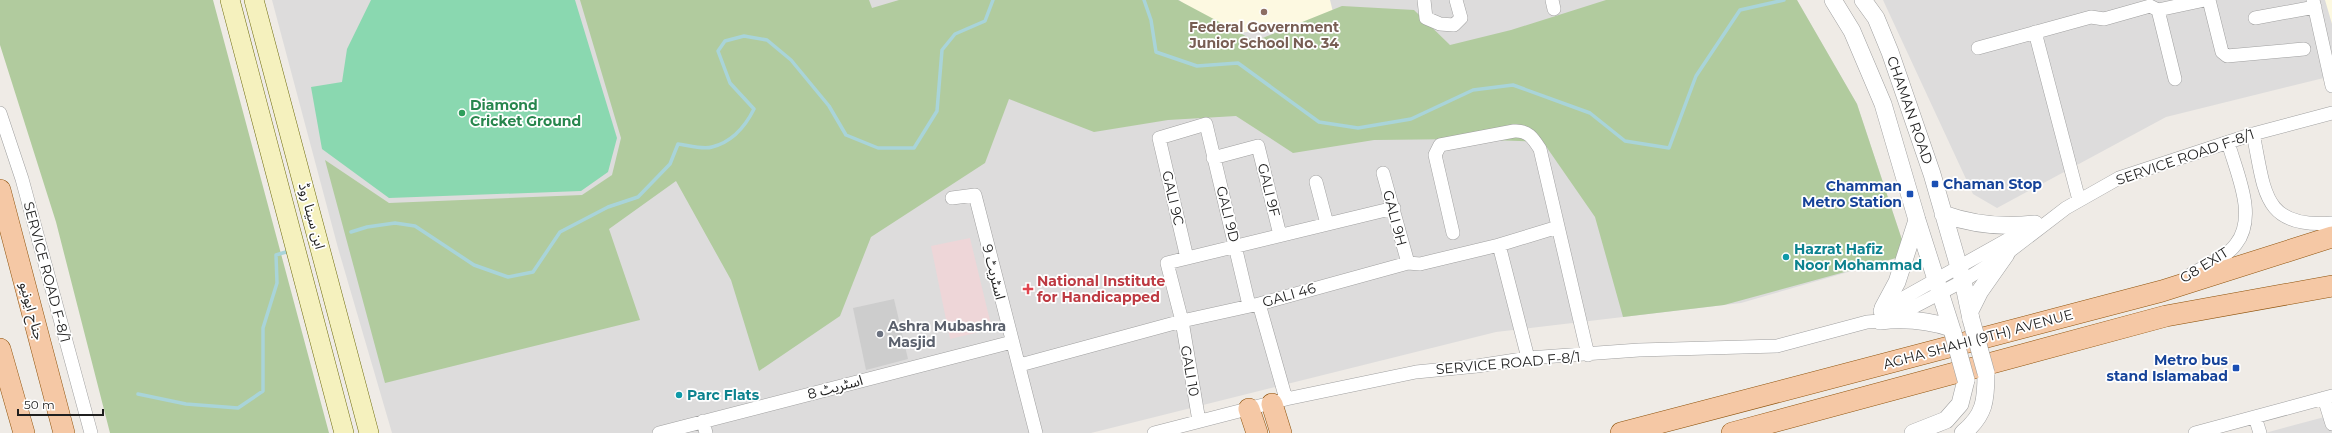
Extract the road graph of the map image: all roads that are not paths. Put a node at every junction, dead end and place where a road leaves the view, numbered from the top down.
1 (230, 0) edge
2 (254, 0) edge
3 (1424, 0) edge
4 (1456, 0) edge
5 (1833, 0) edge
6 (1863, 0) edge
7 (2204, 0) edge
8 (2209, 0) edge
9 (2314, 3) edge
10 (2158, 10) junction
11 (2255, 18) dead end
12 (2035, 32) junction
13 (1978, 48) dead end
14 (2304, 49) dead end
15 (2175, 79) dead end
16 (2332, 86) edge
17 (0, 113) edge
18 (2332, 113) edge
19 (2253, 134) junction
20 (1159, 138) joint
21 (2228, 142) junction
22 (1213, 158) junction
23 (1383, 173) dead end
24 (1316, 182) dead end
25 (0, 190) edge
26 (952, 198) dead end
27 (2080, 200) junction
28 (1394, 208) junction
29 (1943, 214) junction
30 (1917, 220) junction
31 (2041, 223) junction
32 (2332, 223) edge
33 (1327, 224) junction
34 (1558, 227) junction
35 (1452, 233) dead end
36 (1280, 235) junction
37 (2332, 237) edge
38 (1499, 245) junction
39 (1236, 246) junction
40 (2006, 254) junction
41 (1187, 258) junction
42 (1408, 262) junction
43 (1963, 281) junction
44 (1938, 285) junction
45 (2332, 286) edge
46 (2162, 291) junction
47 (1254, 304) junction
48 (1971, 315) junction
49 (1877, 317) junction
50 (1182, 321) junction
51 (1952, 330) junction
52 (1012, 342) junction
53 (0, 349) edge
54 (1588, 355) junction
55 (1528, 358) junction
56 (1020, 365) junction
57 (2328, 397) edge
58 (1279, 401) junction
59 (1249, 409) junction
60 (2255, 417) junction
61 (1199, 421) junction
62 (2332, 424) edge
63 (705, 427) edge
64 (24, 433) edge
65 (64, 433) edge
66 (91, 433) edge
67 (344, 433) edge
68 (369, 433) edge
69 (659, 433) edge
70 (1036, 433) edge
71 (1154, 433) edge
72 (1257, 433) edge
73 (1281, 433) edge
74 (1621, 433) edge
75 (1732, 433) edge
76 (1914, 433) edge
77 (1962, 433) edge
78 (2195, 433) edge
79 (2260, 433) edge

1 - 67 main road, ابن سینا روڈ
2 - 68 main road, ابن سینا روڈ
3 - 4 street
5 - 30 street, CHAMAN ROAD
6 - 29 street, CHAMAN ROAD
7 - 10 street
8 - 14 street
9 - 11 street
9 - 16 street
10 - 12 street
10 - 15 street
12 - 13 street
12 - 27 street
17 - 66 street, SERVICE ROAD F-8/1
18 - 19 street, SERVICE ROAD F-8/1
19 - 21 street, SERVICE ROAD F-8/1
19 - 32 street
20 - 22 street, GALI 9D
20 - 41 street, GALI 9C
21 - 27 street, SERVICE ROAD F-8/1
21 - 46 street, G8 EXIT
22 - 36 street, GALI 9F
22 - 39 street, GALI 9D
23 - 28 street, GALI 9H
24 - 33 street
25 - 65 main road, جناح ایونیو
26 - 52 street, اسٹریٹ 9
27 - 31 street, SERVICE ROAD F-8/1
28 - 33 street
28 - 42 street, GALI 9H
29 - 31 street
29 - 43 street, CHAMAN ROAD
30 - 44 street, CHAMAN ROAD
30 - 49 street
31 - 40 street, SERVICE ROAD F-8/1
31 - 43 street, SERVICE ROAD F-8/1
33 - 36 street
34 - 35 street
34 - 38 street, GALI 46
34 - 54 street
36 - 39 street
37 - 46 main road, AGHA SHAHI (9TH) AVENUE
38 - 42 street, GALI 46
38 - 55 street
39 - 41 street
39 - 47 street, GALI 9D
40 - 43 street, SERVICE ROAD F-8/1
40 - 48 street
41 - 50 street, GALI 10
42 - 47 street, GALI 46
43 - 44 street, SERVICE ROAD F-8/1
43 - 48 street, CHAMAN ROAD
44 - 49 street, SERVICE ROAD F-8/1
44 - 51 street, CHAMAN ROAD
45 - 75 main road, AGHA SHAHI (9TH) AVENUE
46 - 74 main road, AGHA SHAHI (9TH) AVENUE
47 - 50 street, GALI 46
47 - 58 street, GALI 9D
48 - 77 street, CHAMAN ROAD, bridge
49 - 51 street
49 - 54 street, SERVICE ROAD F-8/1
50 - 56 street, GALI 46
50 - 61 street, GALI 10
51 - 76 street, CHAMAN ROAD, bridge
52 - 56 street, اسٹریٹ 9
52 - 63 street, اسٹریٹ 8
53 - 64 main road
54 - 55 street, SERVICE ROAD F-8/1
55 - 58 street, SERVICE ROAD F-8/1
56 - 70 street, اسٹریٹ 9
57 - 60 street
57 - 62 street
58 - 59 street, SERVICE ROAD F-8/1
58 - 73 main road
59 - 61 street, SERVICE ROAD F-8/1
59 - 72 main road
60 - 78 street
60 - 79 street
61 - 71 street, SERVICE ROAD F-8/1
63 - 69 street, اسٹریٹ 8

